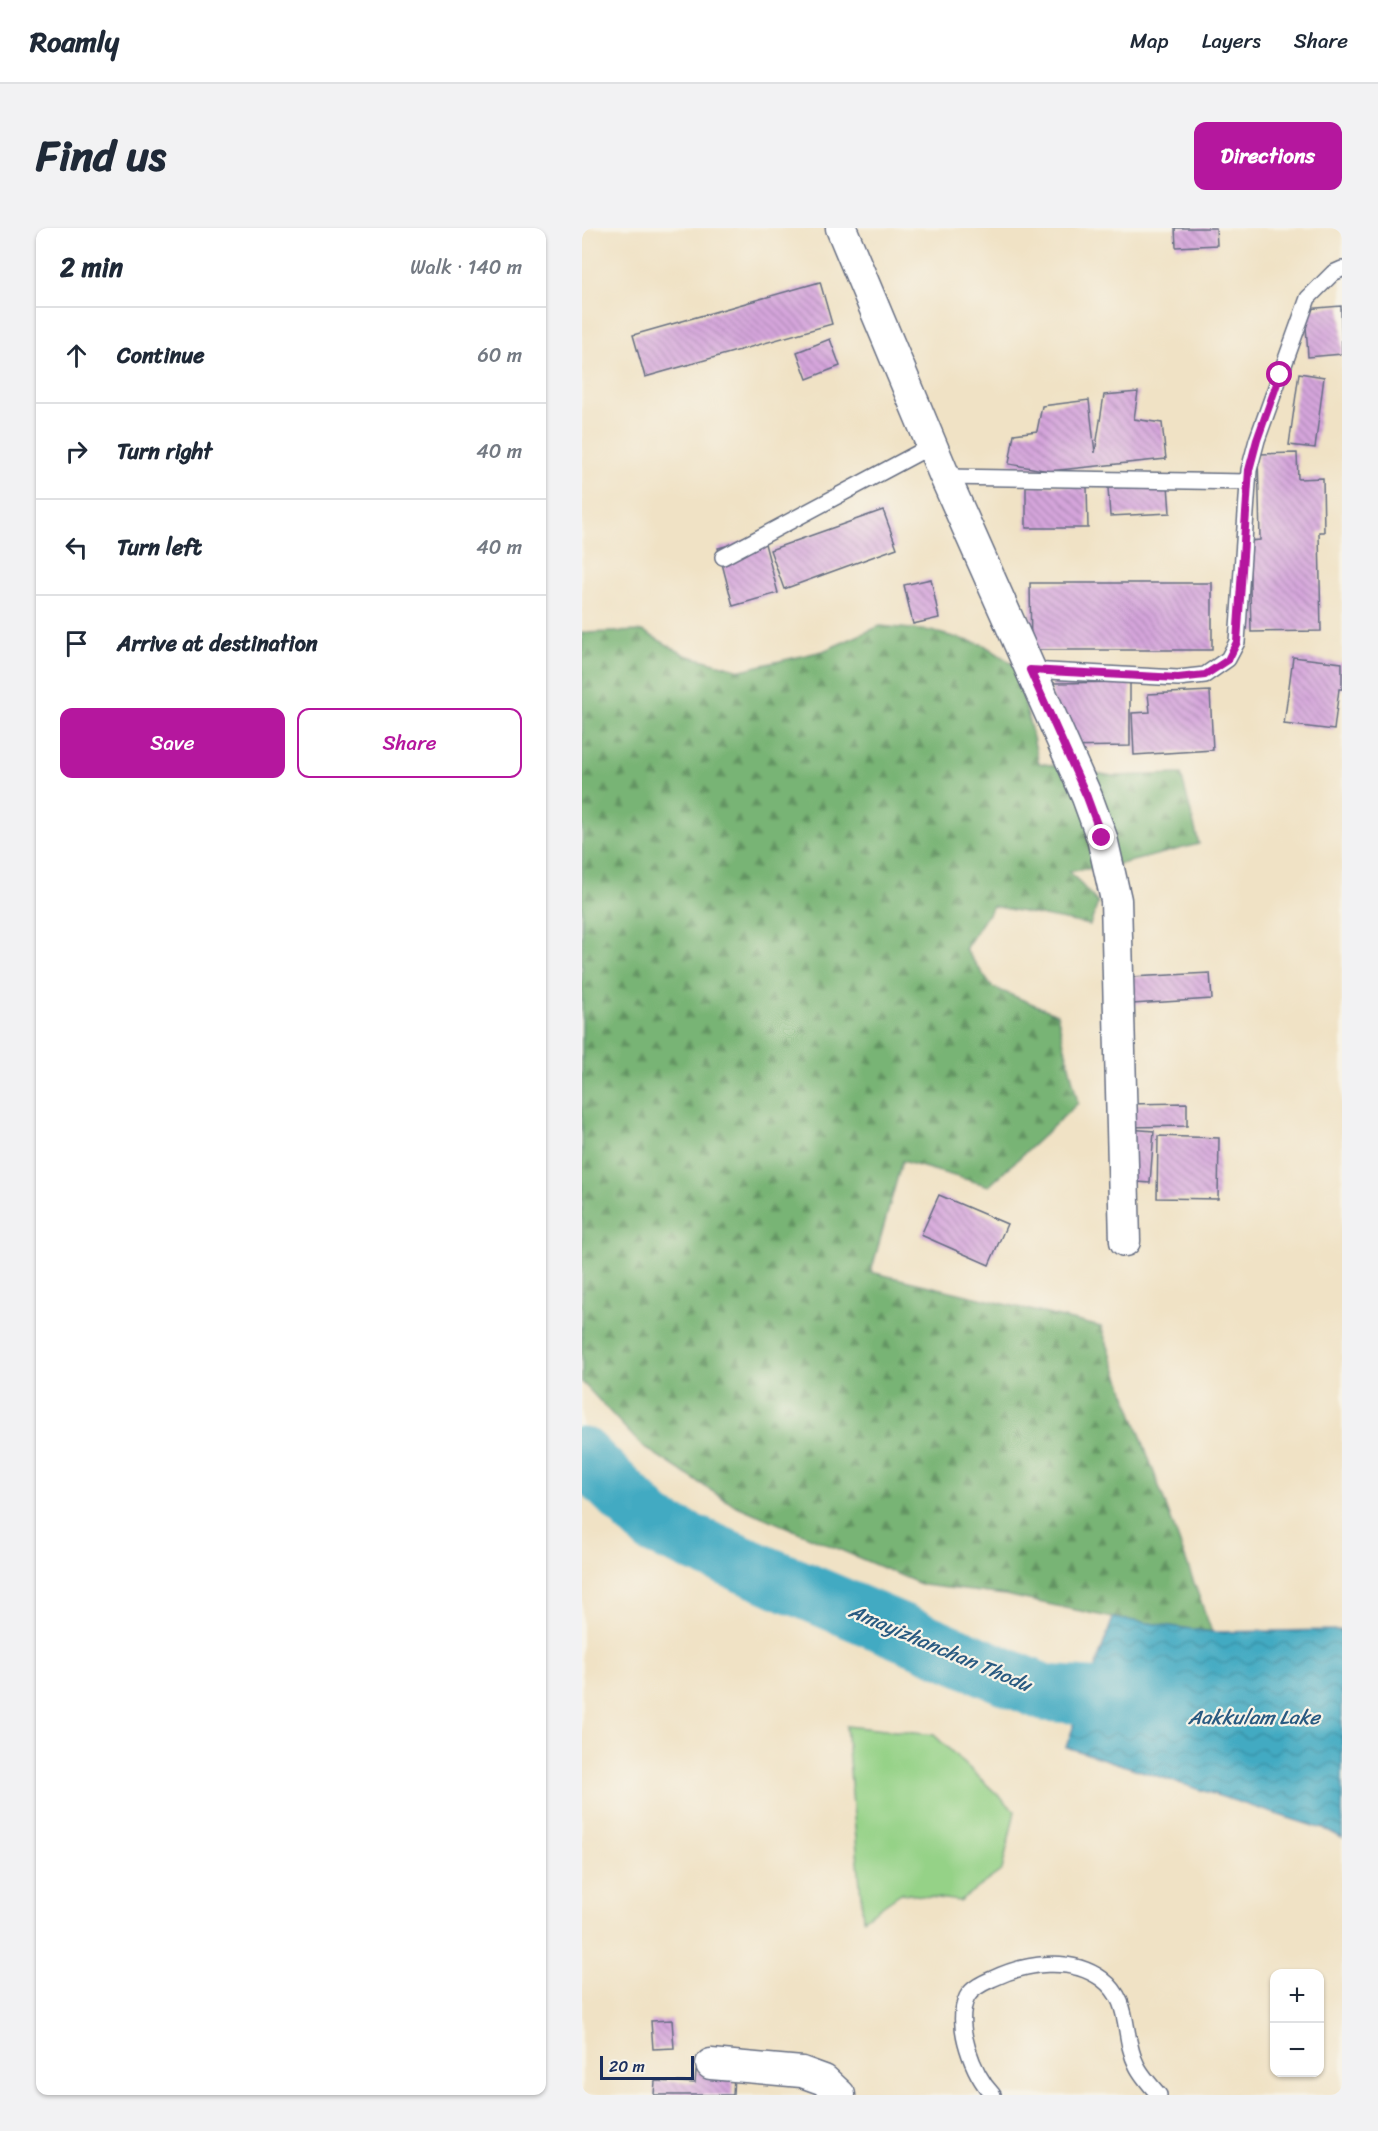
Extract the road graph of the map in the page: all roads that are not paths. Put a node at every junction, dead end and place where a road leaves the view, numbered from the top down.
1 (841, 228) edge
2 (1342, 269) edge
3 (933, 445) junction
4 (945, 477) junction
5 (1248, 482) junction
6 (723, 557) dead end
7 (1030, 670) junction
8 (1125, 1241) dead end
9 (711, 2064) dead end
10 (840, 2095) edge
11 (993, 2095) edge
12 (1159, 2095) edge

1 - 3 street
2 - 5 lane
3 - 4 street
3 - 6 lane
4 - 5 lane
4 - 7 street
5 - 7 lane
7 - 8 street
9 - 10 street
11 - 12 lane

